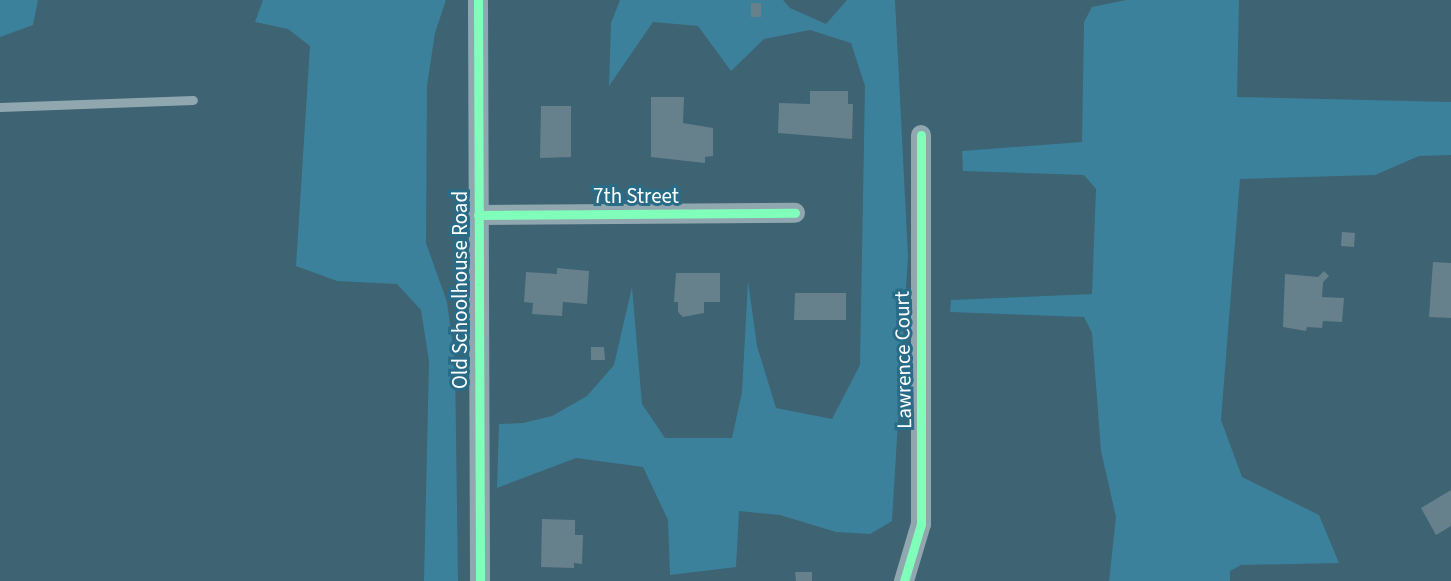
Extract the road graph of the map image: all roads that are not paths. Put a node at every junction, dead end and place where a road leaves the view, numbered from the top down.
1 (478, 0) edge
2 (193, 100) dead end
3 (0, 107) edge
4 (921, 135) dead end
5 (795, 213) dead end
6 (478, 215) junction
7 (480, 581) edge
8 (904, 581) edge

1 - 6 street, Old Schoolhouse Road
2 - 3 lane
4 - 8 street, Lawrence Court
5 - 6 street, 7th Street
6 - 7 street, Old Schoolhouse Road

